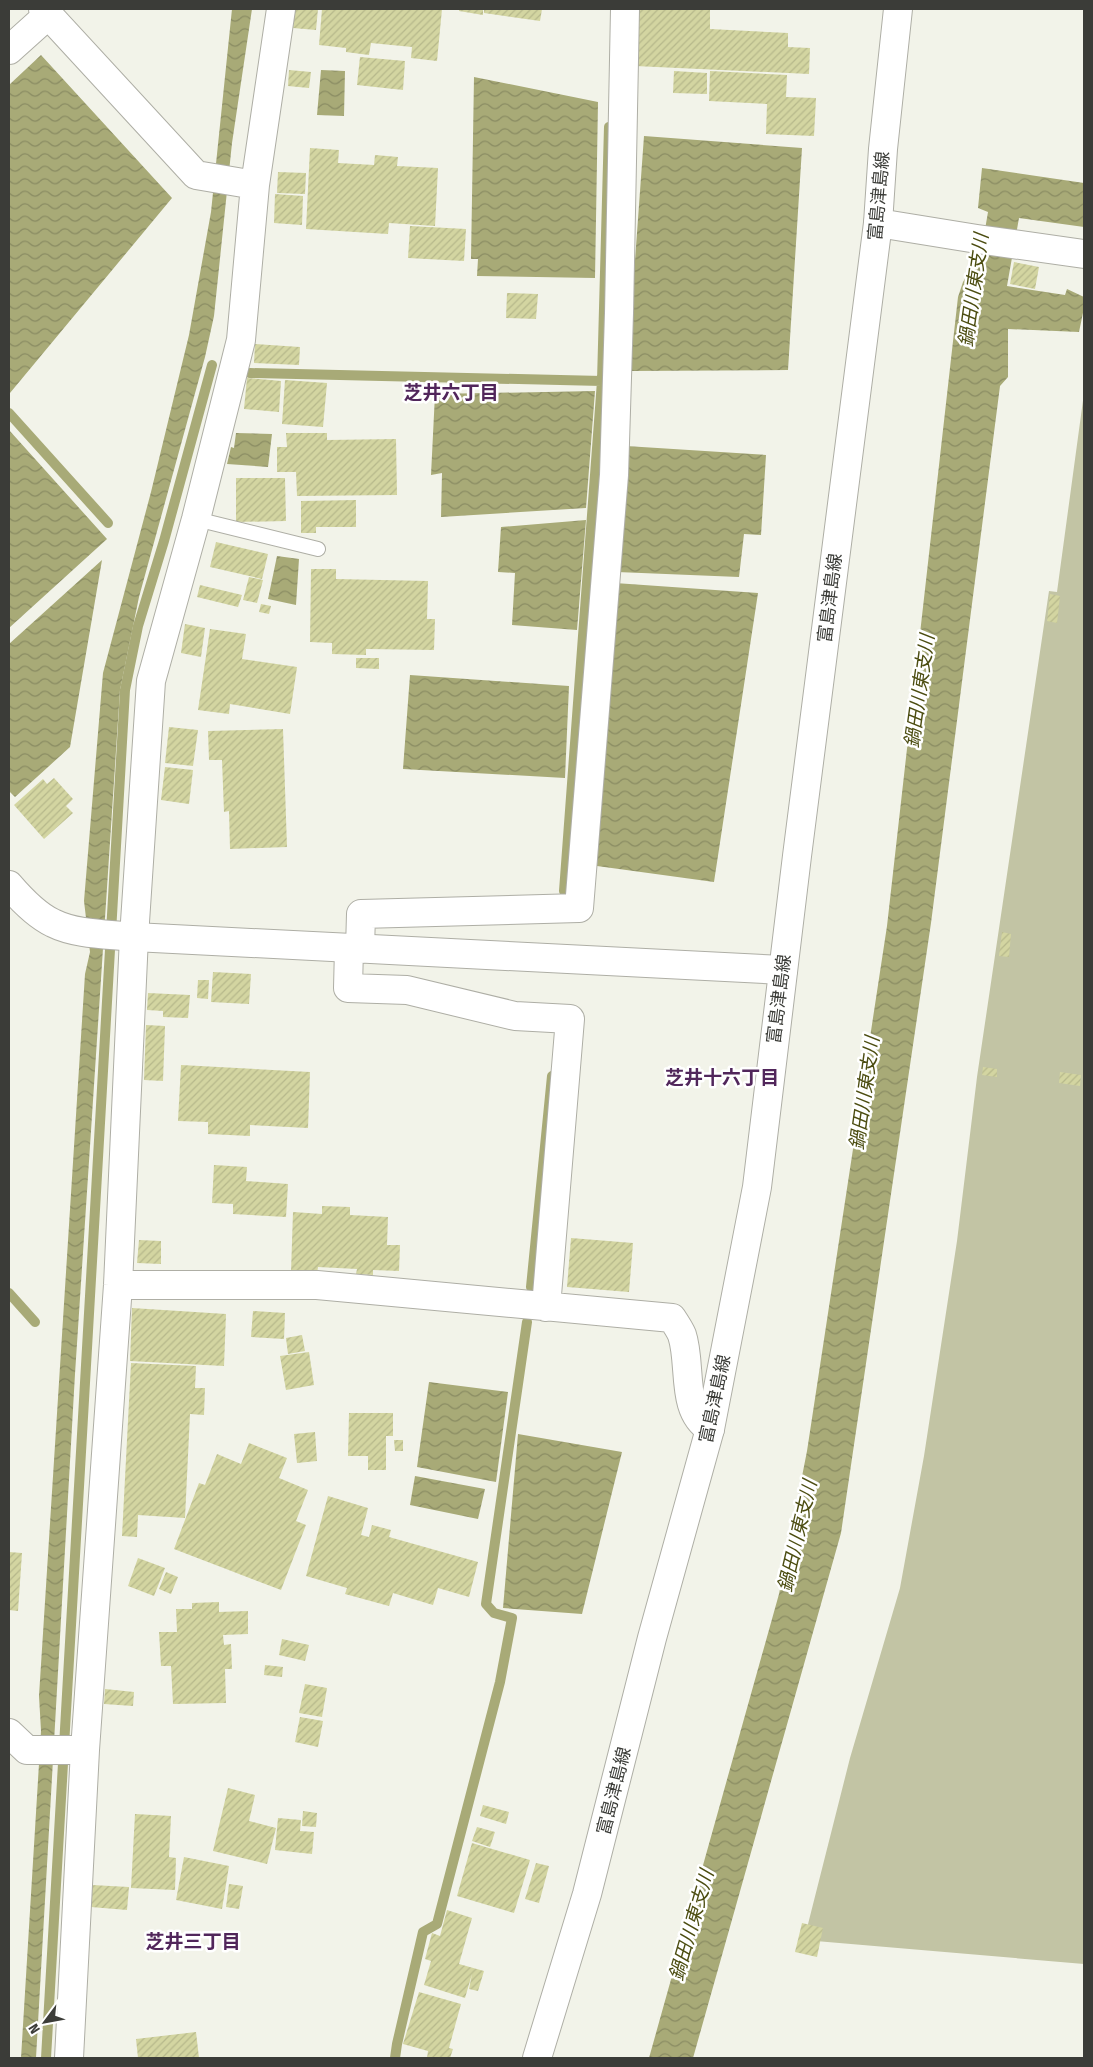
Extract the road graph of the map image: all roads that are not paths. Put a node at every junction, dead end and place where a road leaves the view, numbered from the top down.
1 (281, 9) edge
2 (625, 9) edge
3 (898, 9) edge
4 (45, 12) edge
5 (9, 50) edge
6 (255, 185) junction
7 (878, 223) junction
8 (1084, 254) edge
9 (196, 519) junction
10 (318, 550) dead end
11 (9, 884) edge
12 (128, 937) junction
13 (354, 948) junction
14 (783, 970) junction
15 (118, 1285) junction
16 (546, 1307) junction
17 (710, 1429) junction
18 (9, 1733) edge
19 (79, 1750) junction
20 (69, 2058) edge
21 (537, 2058) edge

1 - 6 street
2 - 13 street
3 - 7 street, 富島津島線
4 - 5 street
4 - 6 street
6 - 9 street
7 - 8 street
7 - 14 street, 富島津島線
9 - 10 lane
9 - 12 street
11 - 12 street
12 - 13 street
12 - 15 street
13 - 14 street
13 - 16 street
14 - 17 street, 富島津島線
15 - 16 street
15 - 19 street
16 - 17 street
17 - 21 street, 富島津島線
18 - 19 street
19 - 20 street

